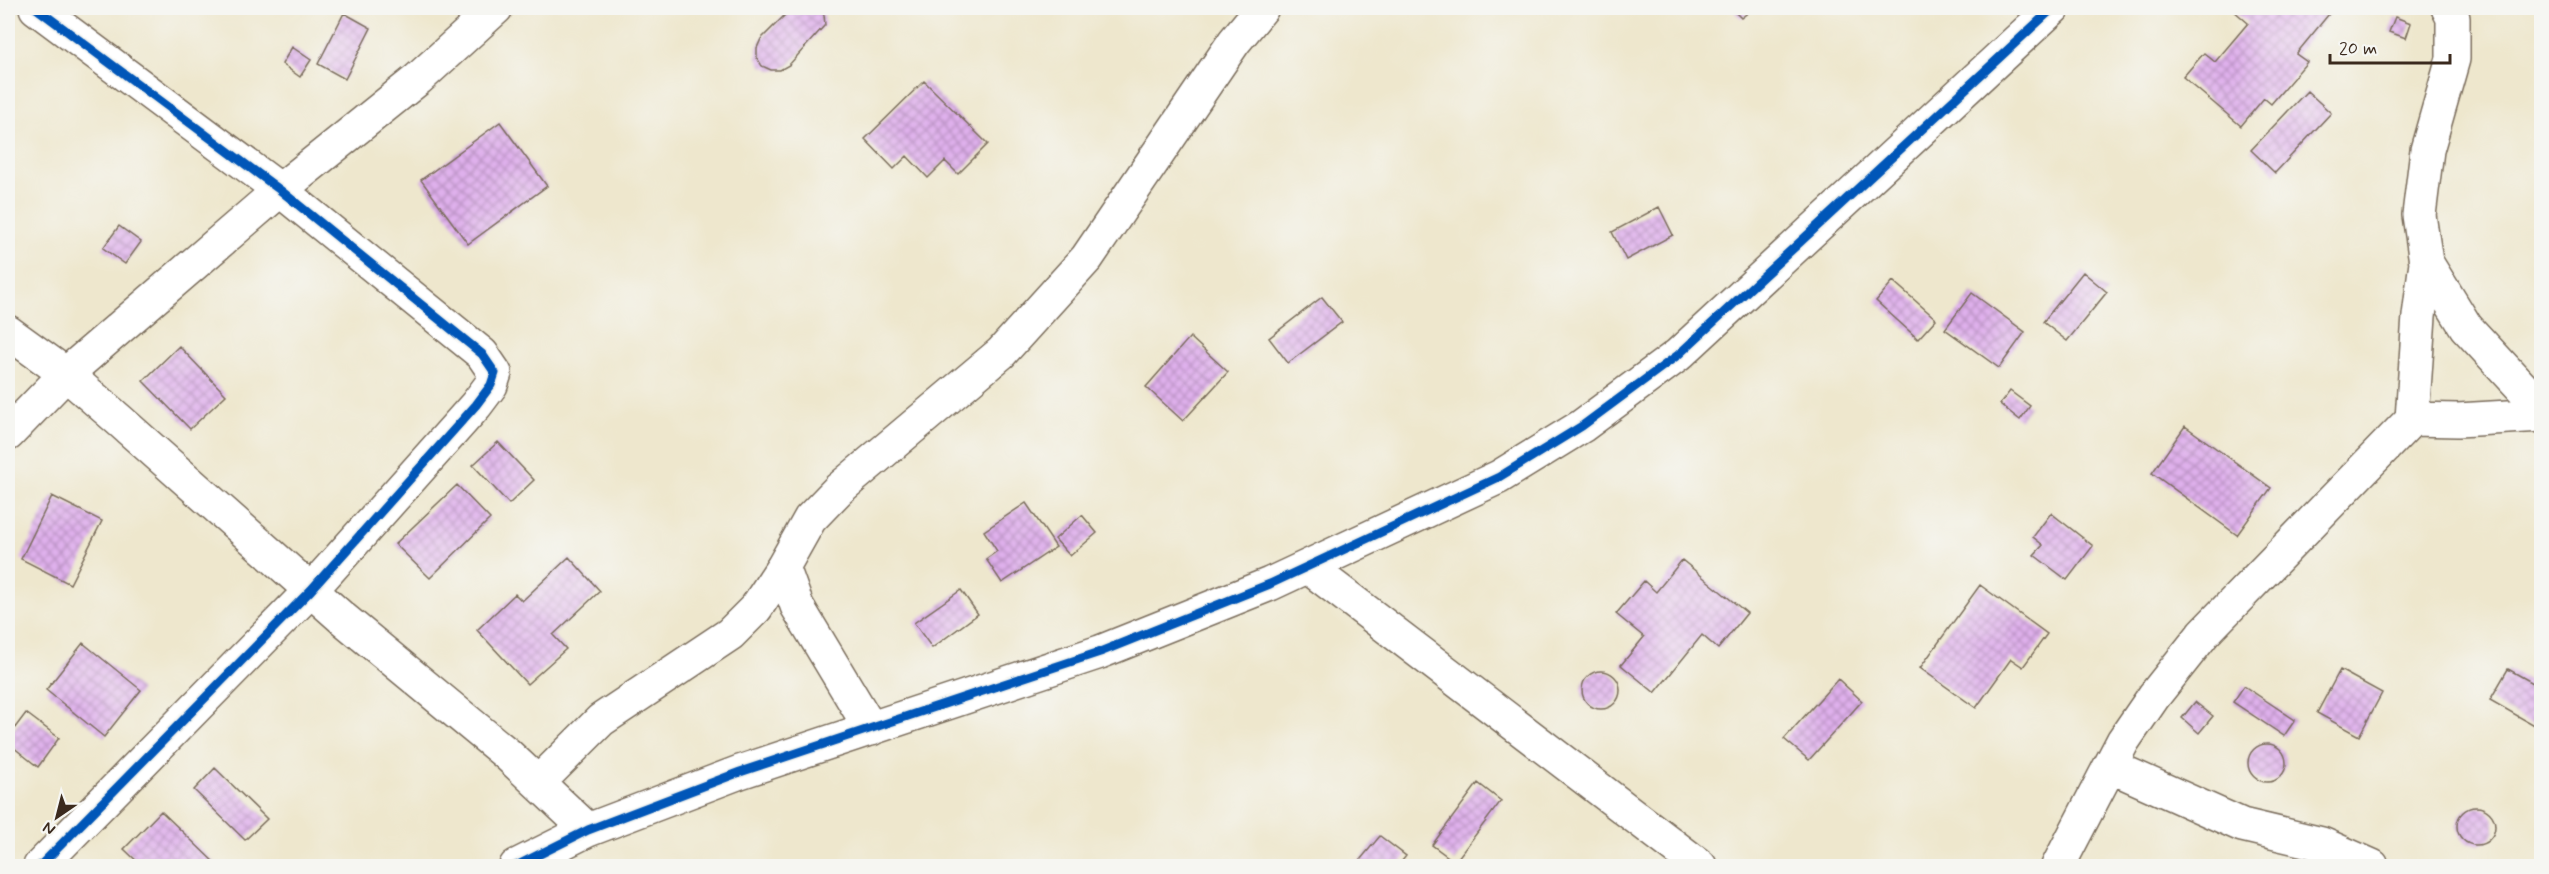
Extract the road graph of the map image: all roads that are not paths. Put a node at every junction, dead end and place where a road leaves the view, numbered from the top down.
1 (36, 8) edge
2 (496, 8) edge
3 (1262, 8) edge
4 (2053, 8) edge
5 (2448, 8) edge
6 (280, 190) junction
7 (2426, 262) junction
8 (8, 332) edge
9 (66, 374) junction
10 (2541, 409) edge
11 (2541, 415) edge
12 (2412, 419) junction
13 (8, 434) edge
14 (783, 567) junction
15 (1308, 567) junction
16 (311, 590) junction
17 (871, 729) junction
18 (2110, 766) junction
19 (538, 783) junction
20 (588, 830) junction
21 (40, 867) edge
22 (516, 867) edge
23 (1700, 867) edge
24 (2058, 867) edge
25 (2372, 867) edge

1 - 6 street
2 - 6 street
3 - 14 street
4 - 15 street
5 - 7 street
6 - 9 street
6 - 16 street
7 - 10 street
7 - 12 street
8 - 9 street
9 - 13 street
9 - 16 street
11 - 12 street
12 - 18 street
14 - 17 street
14 - 19 street
15 - 17 street
15 - 23 street
16 - 19 street
16 - 21 street
17 - 20 street
18 - 24 street
18 - 25 street
19 - 20 street
20 - 22 street

